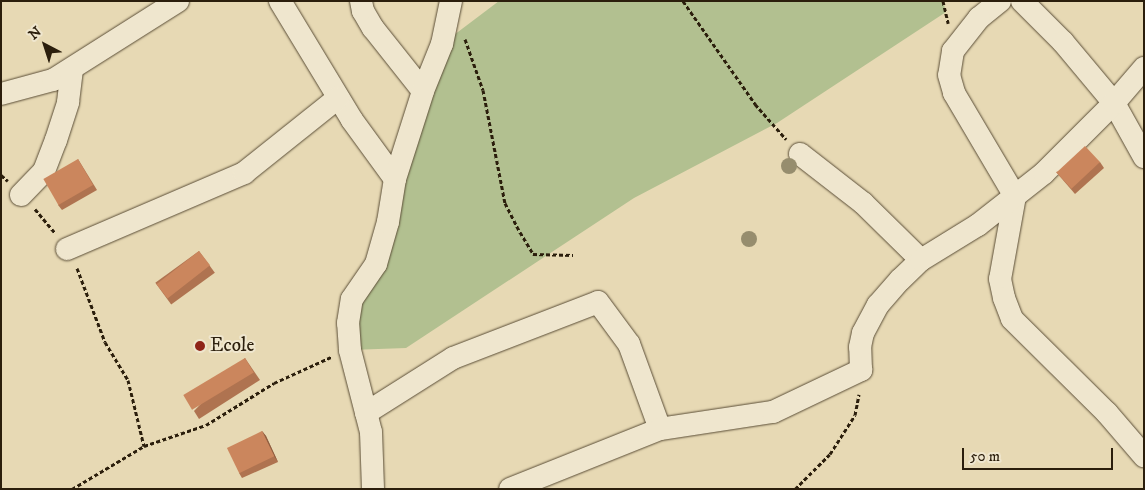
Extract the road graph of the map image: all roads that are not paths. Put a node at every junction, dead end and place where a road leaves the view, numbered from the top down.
1 (178, 1) edge
2 (280, 1) edge
3 (362, 1) edge
4 (451, 1) edge
5 (1000, 1) edge
6 (1022, 1) edge
7 (1144, 68) edge
8 (72, 70) junction
9 (423, 91) junction
10 (1, 94) edge
11 (338, 98) junction
12 (1114, 103) junction
13 (800, 154) road end
14 (1144, 157) edge
15 (395, 179) junction
16 (21, 195) road end
17 (1015, 196) junction
18 (67, 248) road end
19 (921, 260) junction
20 (366, 413) junction
21 (660, 429) junction
22 (1144, 456) edge
23 (379, 487) edge
24 (510, 489) edge

1 - 8 street
2 - 11 street
3 - 9 street
4 - 9 street
5 - 17 street
6 - 12 street
7 - 12 street
8 - 10 street
8 - 16 street
9 - 15 street
11 - 15 street
11 - 18 street
12 - 14 street
12 - 17 street
13 - 19 street
15 - 20 street
17 - 19 street
17 - 22 street
19 - 21 street
20 - 21 street
20 - 23 street
21 - 24 street

